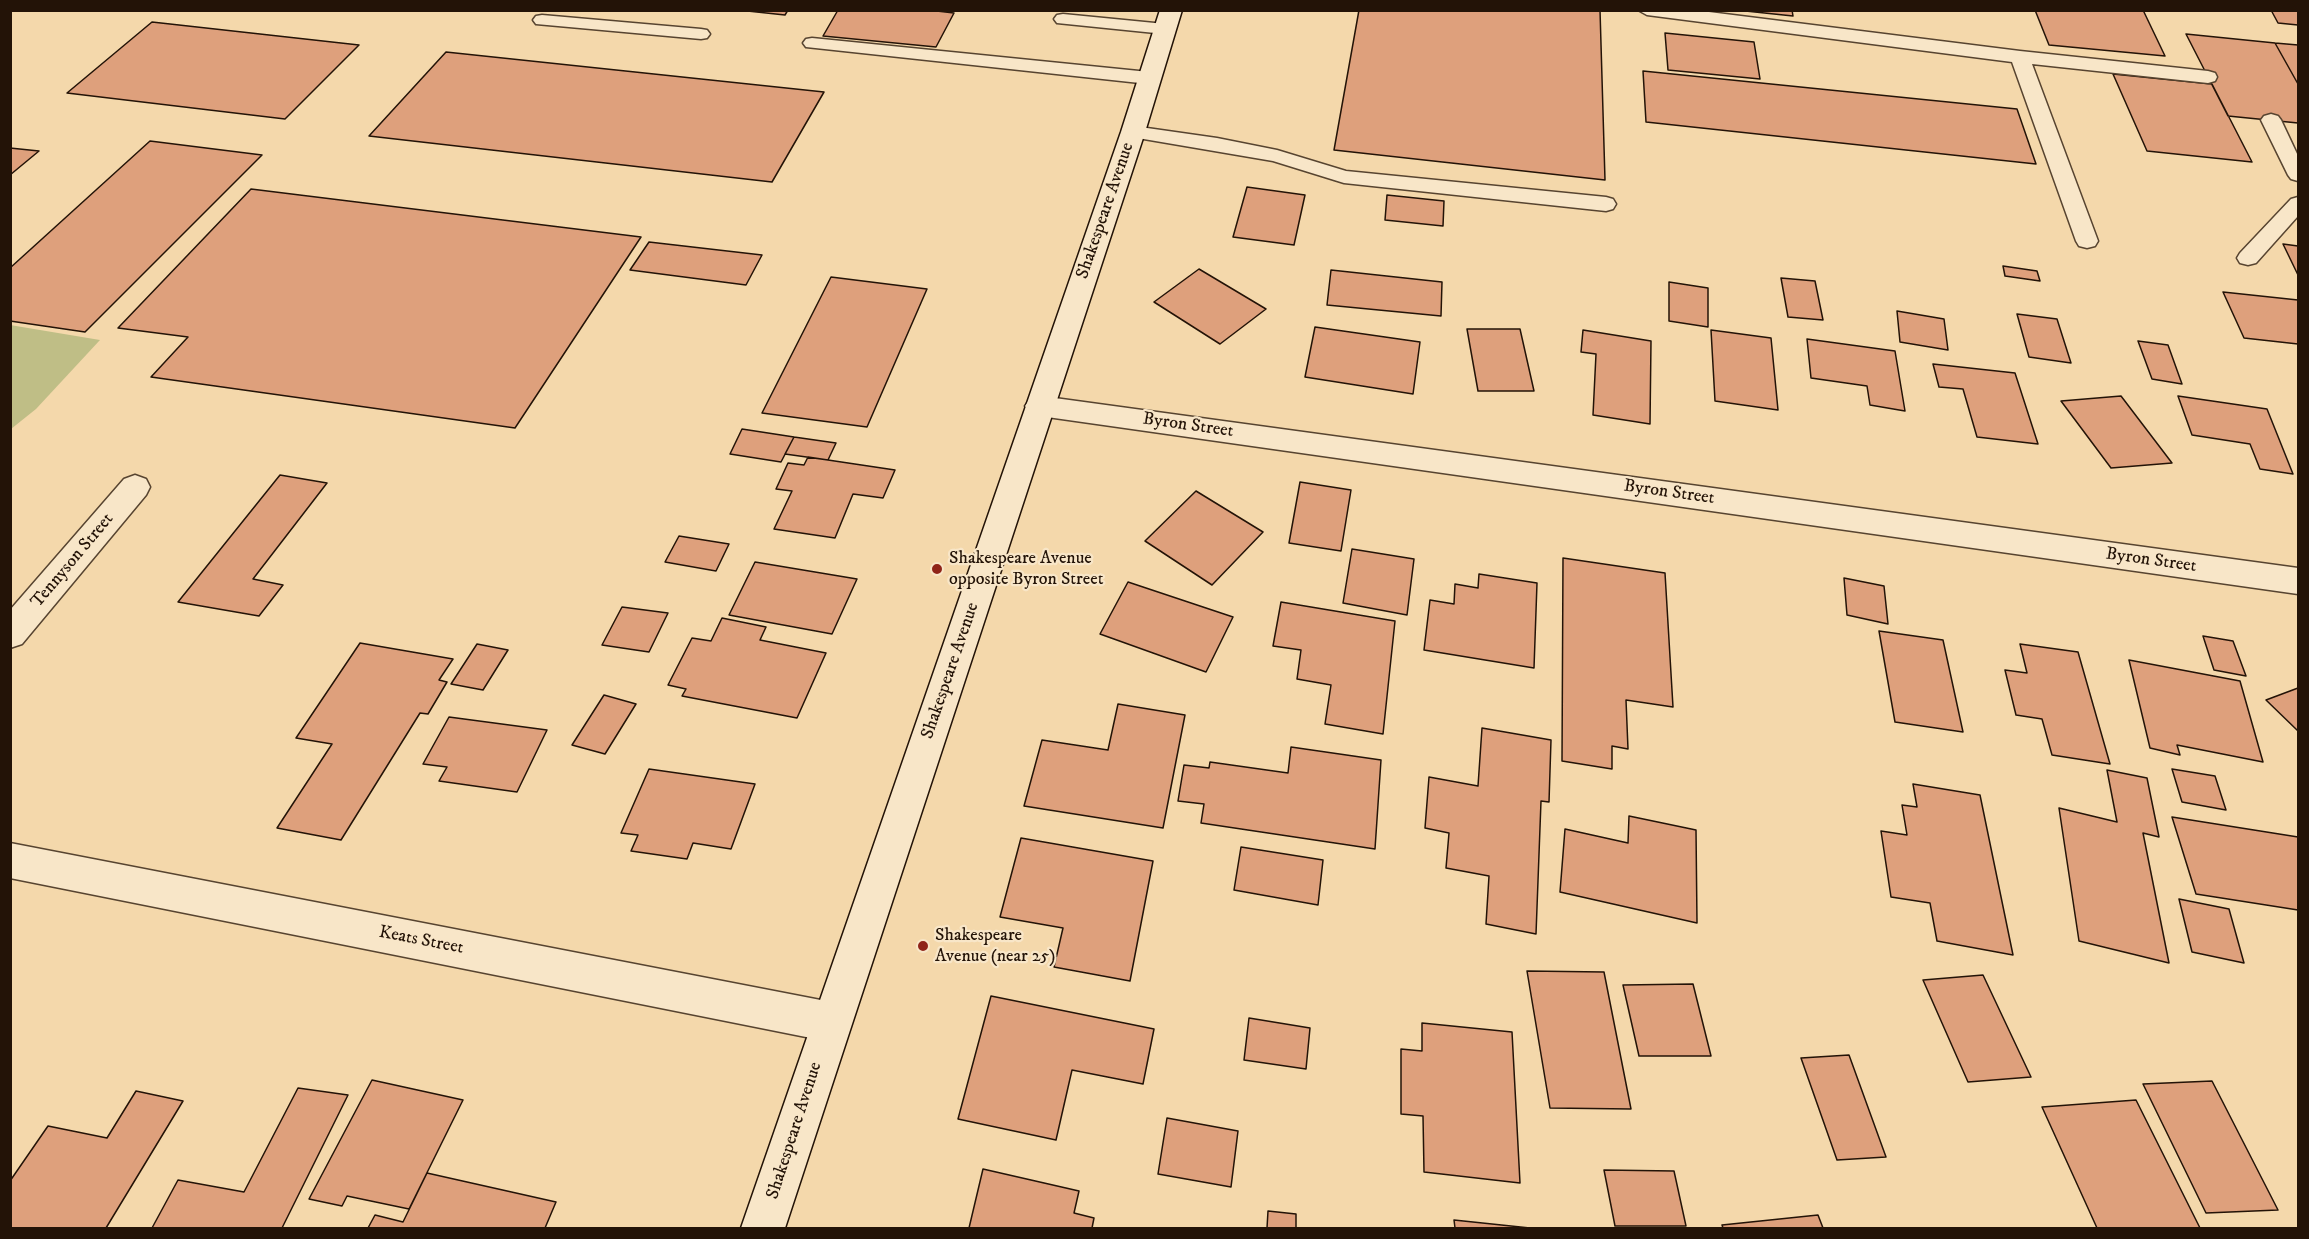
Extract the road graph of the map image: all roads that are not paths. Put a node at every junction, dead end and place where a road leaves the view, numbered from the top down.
1 (1647, 10) edge
2 (1063, 19) dead end
3 (542, 20) dead end
4 (1168, 20) edge
5 (701, 34) dead end
6 (812, 43) dead end
7 (2020, 57) junction
8 (2208, 77) dead end
9 (1149, 78) junction
10 (2271, 120) dead end
11 (1133, 132) junction
12 (2298, 175) edge
13 (1606, 204) dead end
14 (2298, 204) edge
15 (2088, 241) dead end
16 (2248, 258) dead end
17 (1040, 406) junction
18 (135, 487) dead end
19 (2298, 581) edge
20 (10, 634) edge
21 (10, 860) edge
22 (831, 1022) junction
23 (763, 1228) edge

1 - 7 lane
2 - 4 lane
3 - 5 lane
4 - 9 street, Shakespeare Avenue
6 - 9 lane
7 - 8 lane
7 - 15 lane
9 - 11 street, Shakespeare Avenue
10 - 12 lane
11 - 13 lane
11 - 17 street, Shakespeare Avenue
14 - 16 lane
17 - 19 street, Byron Street
17 - 22 street, Shakespeare Avenue
18 - 20 street, Tennyson Street
21 - 22 street, Keats Street
22 - 23 street, Shakespeare Avenue

